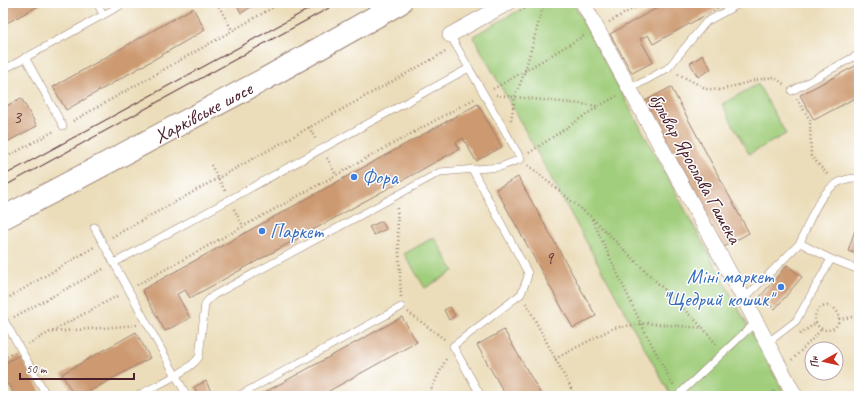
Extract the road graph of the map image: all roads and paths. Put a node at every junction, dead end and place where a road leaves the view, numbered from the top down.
1 (97, 3) edge
2 (124, 3) edge
3 (217, 3) edge
4 (281, 3) edge
5 (400, 3) edge
6 (536, 3) edge
7 (544, 3) edge
8 (583, 3) edge
9 (643, 3) edge
10 (741, 3) edge
11 (512, 8) edge
12 (104, 14) junction
13 (596, 28) junction
14 (232, 30) junction
15 (453, 40) junction
16 (859, 54) edge
17 (25, 57) junction
18 (469, 68) junction
19 (668, 68) junction
20 (3, 70) edge
21 (525, 71) junction
22 (629, 89) junction
23 (792, 91) junction
24 (484, 93) junction
25 (515, 97) junction
26 (611, 98) dead end
27 (599, 106) junction
28 (63, 126) junction
29 (509, 136) junction
30 (3, 159) edge
31 (521, 159) junction
32 (472, 169) junction
33 (859, 178) edge
34 (836, 184) junction
35 (396, 195) junction
36 (590, 217) junction
37 (3, 218) edge
38 (94, 227) dead end
39 (102, 242) junction
40 (800, 243) junction
41 (831, 259) junction
42 (114, 263) junction
43 (859, 270) edge
44 (129, 290) junction
45 (521, 294) junction
46 (744, 299) junction
47 (3, 301) edge
48 (402, 307) junction
49 (859, 316) edge
50 (838, 319) junction
51 (4, 320) edge
52 (756, 322) junction
53 (147, 324) junction
54 (641, 324) junction
55 (703, 328) junction
56 (822, 329) junction
57 (50, 332) junction
58 (767, 343) junction
59 (453, 346) junction
60 (20, 349) junction
61 (723, 352) junction
62 (3, 358) edge
63 (555, 359) junction
64 (781, 370) junction
65 (176, 375) junction
66 (677, 395) edge
67 (47, 396) edge
68 (137, 396) edge
69 (187, 396) edge
70 (238, 396) edge
71 (428, 396) edge
72 (481, 396) edge
73 (575, 396) edge
74 (795, 396) edge

1 - 12 lane
2 - 12 lane
3 - 14 path
4 - 14 path
5 - 37 main road, Харківське шосе
6 - 11 path
7 - 21 path
8 - 13 street, бульвар Ярослава Гашека
9 - 13 path
10 - 19 lane
11 - 15 street
12 - 17 lane
13 - 21 path
13 - 22 street, бульвар Ярослава Гашека
14 - 28 path
15 - 18 lane
15 - 39 path
16 - 23 lane
17 - 20 lane
17 - 28 lane
18 - 24 lane
18 - 42 lane
19 - 22 lane
19 - 23 path
21 - 24 path
21 - 25 path
22 - 46 street, бульвар Ярослава Гашека
23 - 34 path
24 - 25 path
24 - 29 lane
24 - 44 path
25 - 27 path
25 - 29 path
26 - 27 path
27 - 31 path
28 - 30 path
29 - 31 lane
31 - 32 lane
31 - 36 path
32 - 35 lane
32 - 45 lane
33 - 34 lane
34 - 40 lane
35 - 48 path
35 - 65 lane
36 - 54 path
36 - 55 path
38 - 39 lane
39 - 42 lane
39 - 47 path
40 - 41 lane
40 - 46 lane
41 - 43 lane
41 - 58 lane
42 - 44 lane
42 - 51 path
44 - 53 lane
44 - 57 path
45 - 59 lane
45 - 63 path
46 - 52 street, бульвар Ярослава Гашека
48 - 59 path
48 - 70 lane
49 - 50 path
50 - 56 path
50 - 56 path
51 - 60 lane
52 - 58 street, бульвар Ярослава Гашека
52 - 61 lane
53 - 57 path
53 - 65 lane
54 - 55 path
54 - 63 path
54 - 66 path
55 - 61 path
56 - 64 path
57 - 60 path
58 - 64 street, бульвар Ярослава Гашека
59 - 71 path
59 - 72 lane
60 - 62 path
60 - 67 lane
61 - 66 lane
63 - 73 path
64 - 74 street, бульвар Ярослава Гашека
65 - 68 lane
65 - 69 lane

